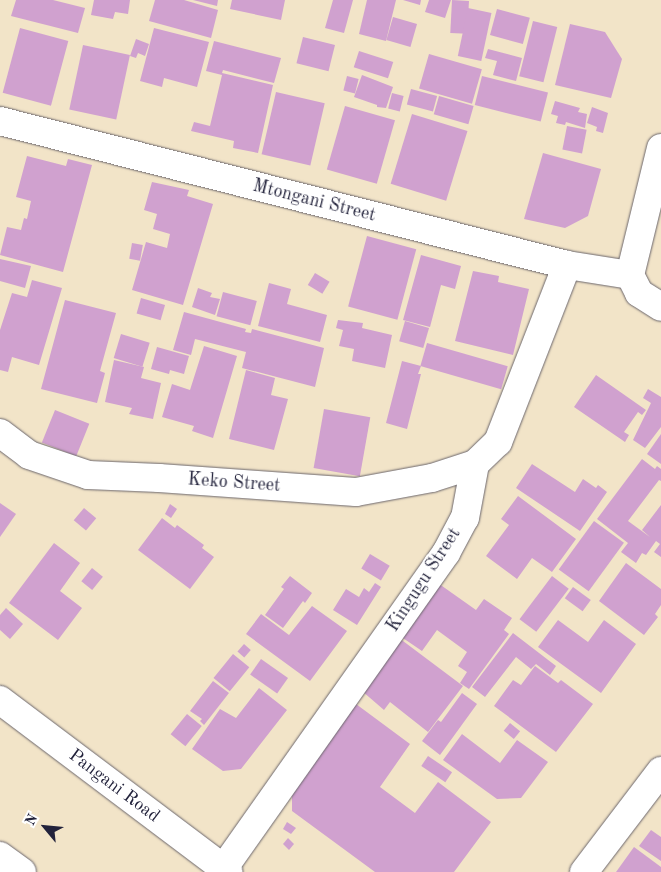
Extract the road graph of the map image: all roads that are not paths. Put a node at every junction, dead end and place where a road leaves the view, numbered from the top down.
1 (0, 121) edge
2 (661, 148) edge
3 (567, 265) junction
4 (630, 275) junction
5 (661, 308) edge
6 (0, 434) edge
7 (475, 464) junction
8 (0, 700) edge
9 (661, 771) edge
10 (0, 856) edge
11 (226, 870) edge
12 (22, 872) edge
13 (584, 872) edge

1 - 3 street, Mtongani Street
2 - 4 street
3 - 4 street, Mtongani Street
3 - 7 street
4 - 5 street
6 - 7 street, Keko Street
7 - 11 street, Kingugu Street
8 - 11 street, Pangani Road
9 - 13 street
10 - 12 street

